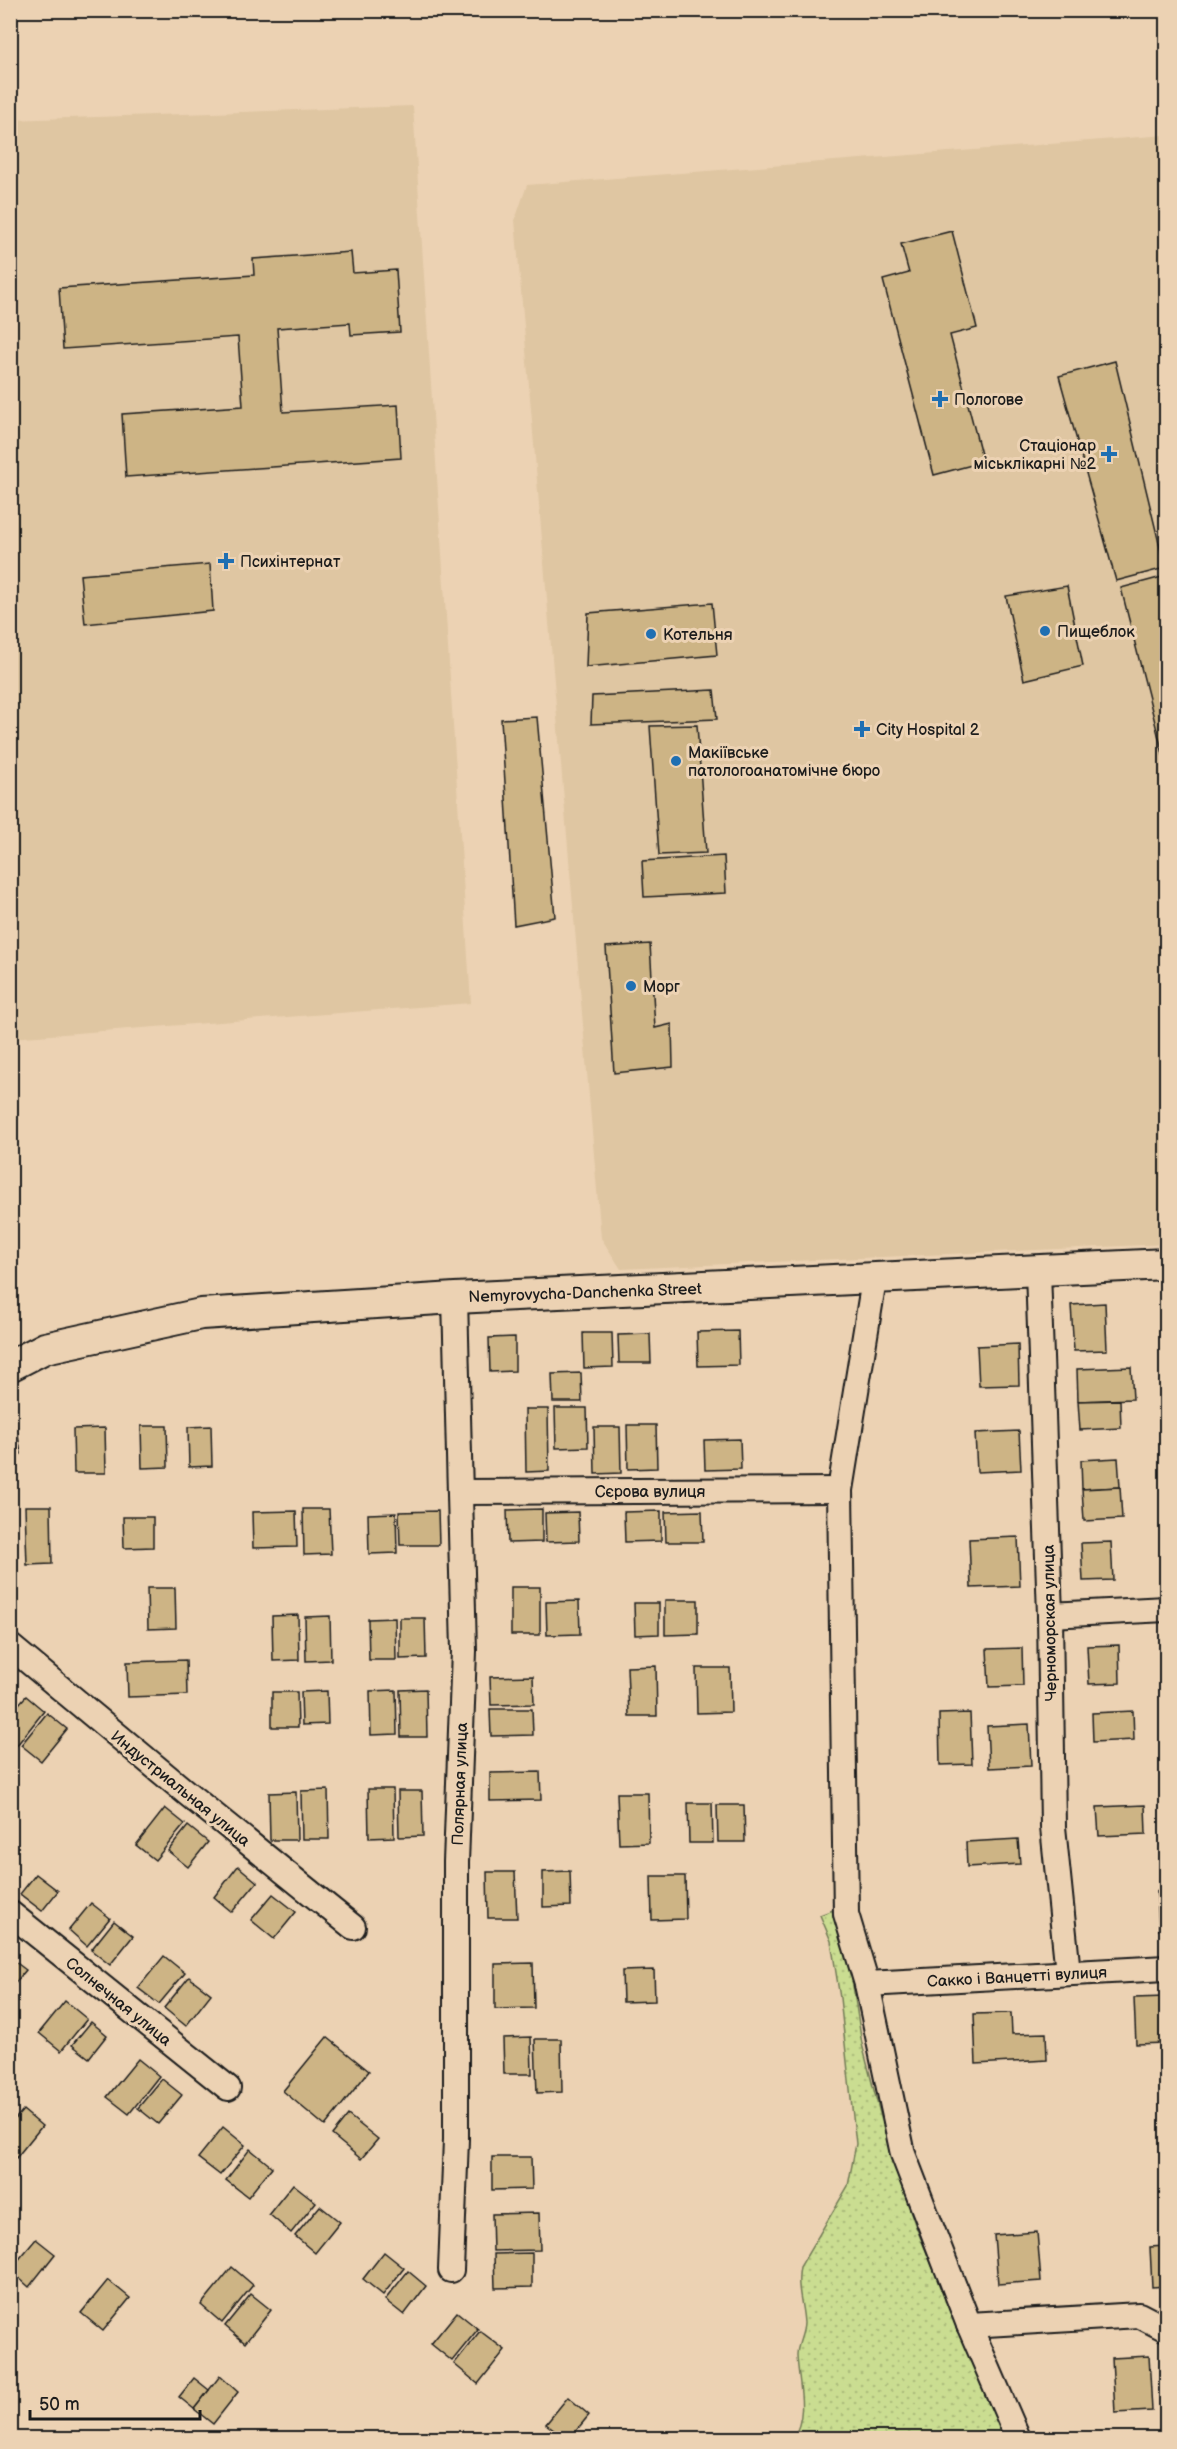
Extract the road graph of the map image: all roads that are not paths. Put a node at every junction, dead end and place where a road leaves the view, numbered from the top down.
1 (1167, 1264) edge
2 (1038, 1271) junction
3 (874, 1280) junction
4 (455, 1298) junction
5 (10, 1366) edge
6 (840, 1490) junction
7 (460, 1492) junction
8 (1167, 1609) edge
9 (1050, 1615) junction
10 (10, 1647) edge
11 (10, 1913) edge
12 (353, 1926) dead end
13 (1167, 1968) edge
14 (1068, 1973) junction
15 (867, 1984) junction
16 (228, 2088) dead end
17 (451, 2270) dead end
18 (969, 2325) junction
19 (1167, 2329) edge
20 (1017, 2439) edge

1 - 2 street, Nemyrovycha-Danchenka Street
2 - 3 street, Nemyrovycha-Danchenka Street
2 - 9 street, Черноморская улица
3 - 4 street, Nemyrovycha-Danchenka Street
3 - 6 street
4 - 5 street, Nemyrovycha-Danchenka Street
4 - 7 street, Полярная улица
6 - 7 street, Сєрова вулиця
6 - 15 street
7 - 17 street, Полярная улица
8 - 9 street
9 - 14 street, Черноморская улица
10 - 12 street, Индустриальная улица
11 - 16 street, Солнечная улица
13 - 14 street, Сакко і Ванцетті вулиця
14 - 15 street, Сакко і Ванцетті вулиця
15 - 18 street
18 - 19 street
18 - 20 street

